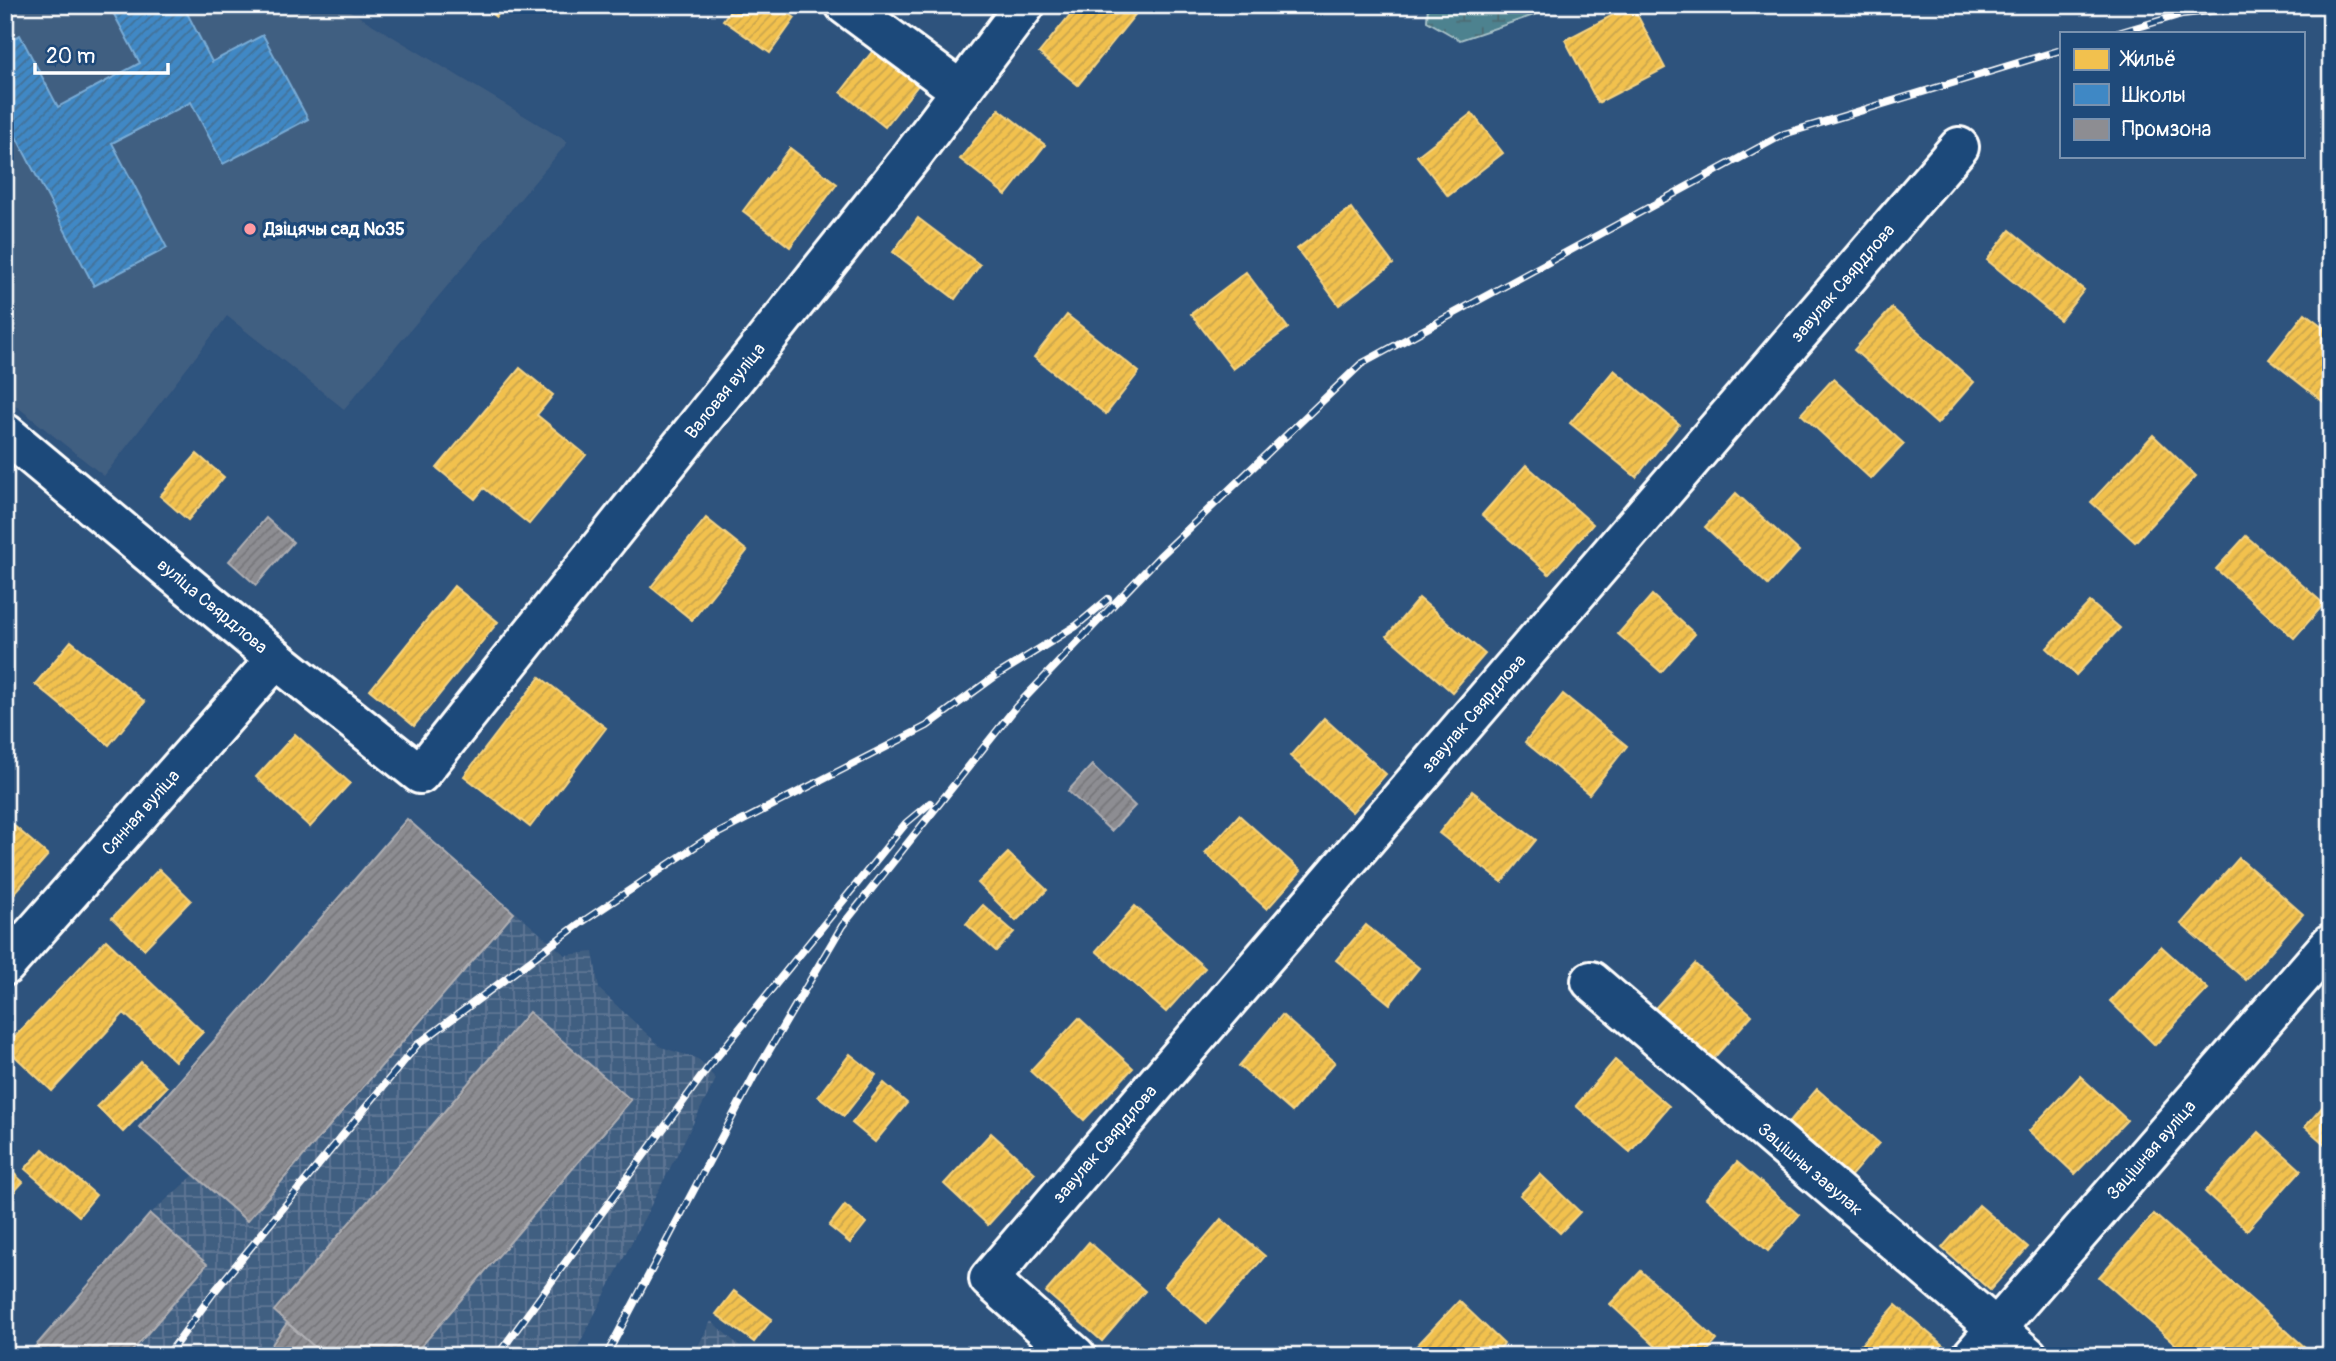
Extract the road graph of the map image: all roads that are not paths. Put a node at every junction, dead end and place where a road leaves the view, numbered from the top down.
1 (845, 5) edge
2 (1026, 5) edge
3 (961, 91) junction
4 (1959, 147) dead end
5 (5, 433) edge
6 (276, 659) junction
7 (420, 774) joint
8 (2331, 943) edge
9 (5, 966) edge
10 (1591, 981) dead end
11 (1984, 1343) edge
12 (1076, 1356) edge
13 (2028, 1356) edge

1 - 3 street
2 - 3 street, Валовая вуліца
3 - 7 street, Валовая вуліца
4 - 12 street, завулак Свярдлова
5 - 6 street, вуліца Свярдлова
6 - 7 street, вуліца Свярдлова
6 - 9 street, Сянная вуліца
8 - 11 street, Зацішная вуліца
10 - 11 street, Зацішны завулак
11 - 13 street, Зацішны завулак

